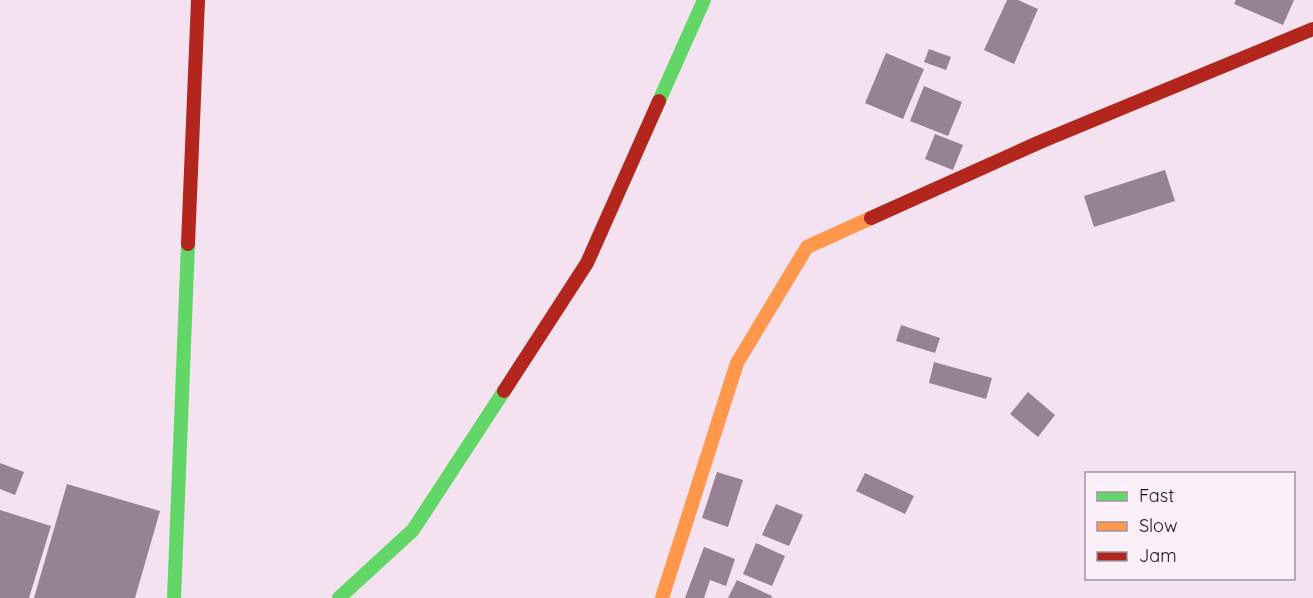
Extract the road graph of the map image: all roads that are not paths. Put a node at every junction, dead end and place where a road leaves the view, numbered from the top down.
1 (198, 0) edge
2 (704, 0) edge
3 (1313, 29) edge
4 (174, 598) edge
5 (339, 598) edge
6 (662, 598) edge

1 - 4 main road
2 - 5 main road
3 - 6 main road

